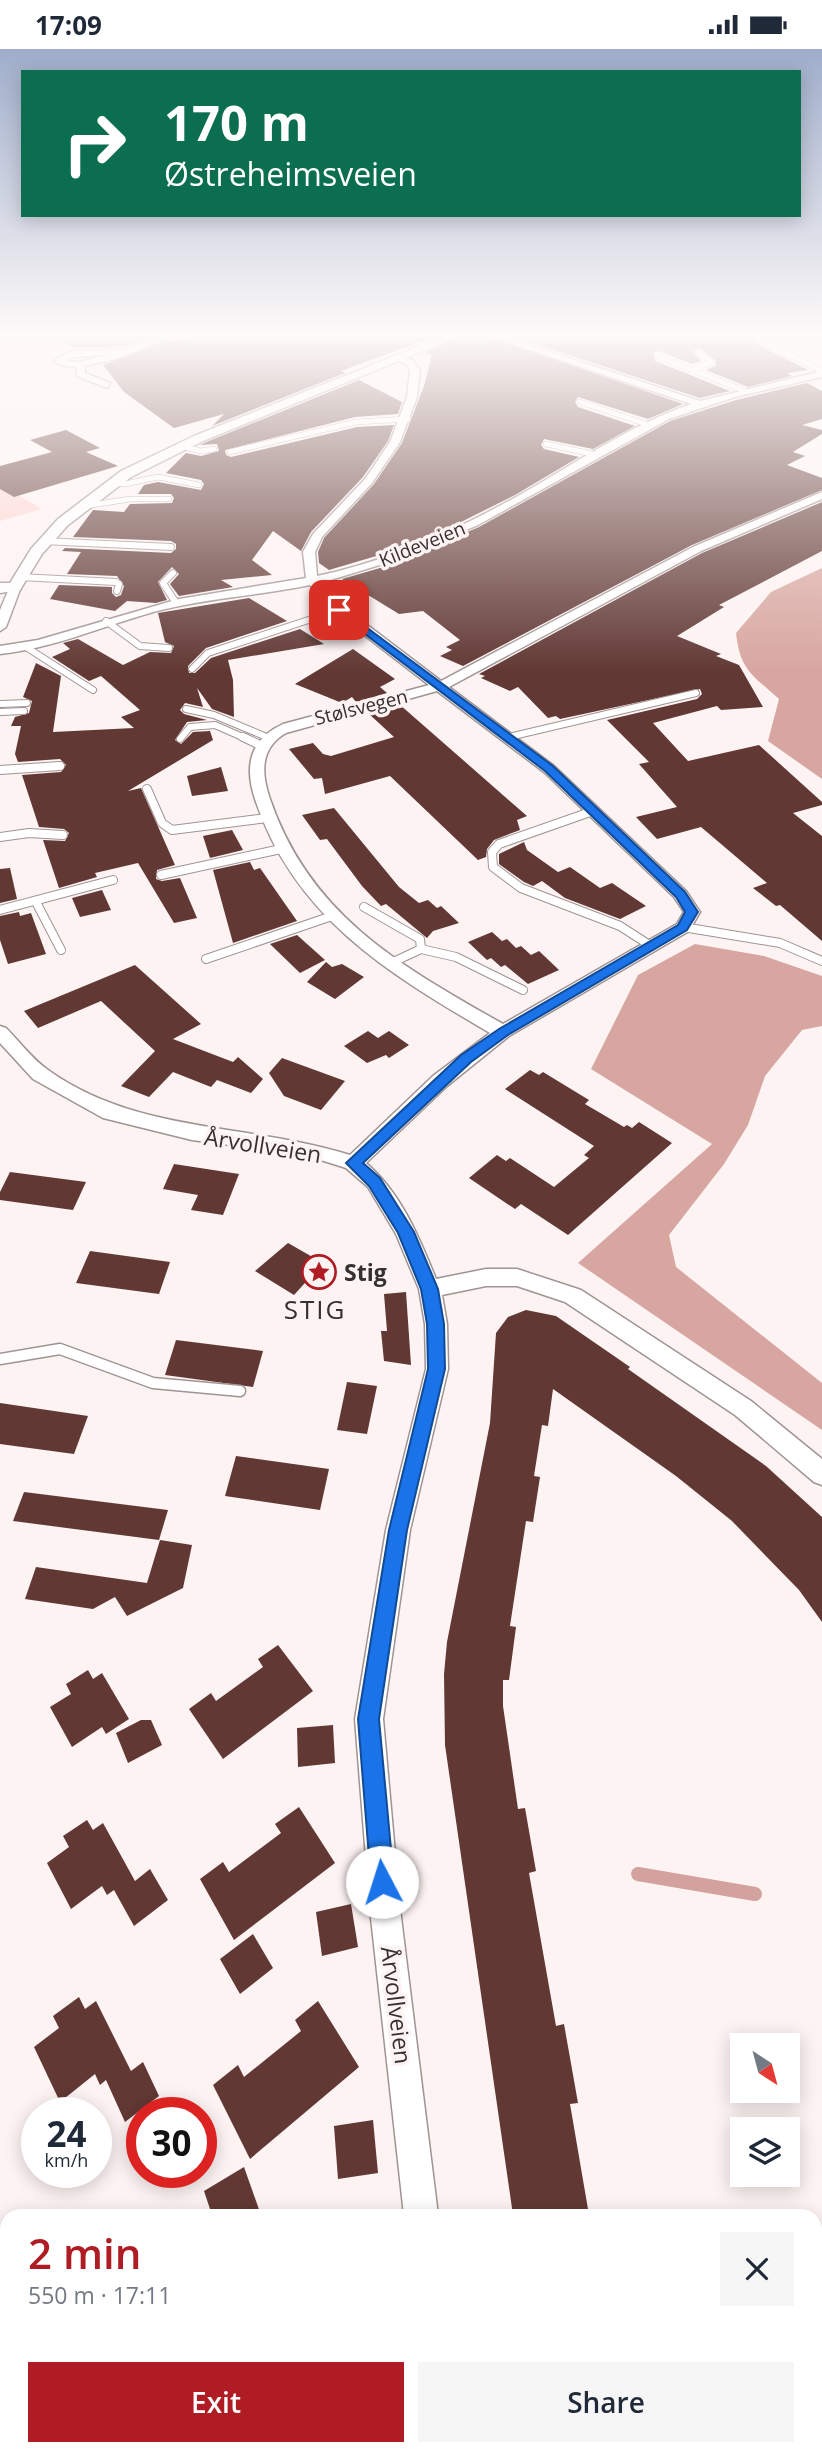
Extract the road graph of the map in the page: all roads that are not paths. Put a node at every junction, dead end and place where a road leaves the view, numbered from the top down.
1 (178, 447) edge
2 (185, 447) edge
3 (250, 447) edge
4 (393, 447) edge
5 (561, 447) edge
6 (610, 447) edge
7 (214, 449) dead end
8 (230, 452) dead end
9 (597, 455) junction
10 (112, 483) junction
11 (199, 485) dead end
12 (822, 495) edge
13 (169, 499) dead end
14 (79, 507) junction
15 (43, 541) junction
16 (171, 547) dead end
17 (173, 573) dead end
18 (313, 580) junction
19 (12, 584) edge
20 (117, 591) dead end
21 (176, 603) junction
22 (339, 610) junction
23 (106, 621) junction
24 (0, 627) edge
25 (26, 647) junction
26 (169, 648) dead end
27 (0, 650) edge
28 (192, 669) dead end
29 (441, 685) junction
30 (93, 690) dead end
31 (696, 693) dead end
32 (0, 704) edge
33 (186, 709) dead end
34 (0, 712) edge
35 (509, 737) junction
36 (180, 739) dead end
37 (266, 742) junction
38 (60, 766) dead end
39 (0, 770) edge
40 (147, 789) dead end
41 (593, 811) junction
42 (267, 818) junction
43 (63, 835) dead end
44 (0, 837) edge
45 (281, 849) junction
46 (161, 875) dead end
47 (113, 880) dead end
48 (36, 902) junction
49 (364, 907) dead end
50 (0, 910) edge
51 (332, 916) junction
52 (683, 927) junction
53 (651, 946) junction
54 (421, 949) junction
55 (61, 950) dead end
56 (206, 960) dead end
57 (822, 961) edge
58 (391, 964) junction
59 (523, 990) dead end
60 (0, 1032) edge
61 (503, 1032) junction
62 (353, 1163) junction
63 (429, 1289) junction
64 (0, 1359) edge
65 (240, 1391) dead end
66 (822, 1474) edge
67 (420, 2209) edge

1 - 10 street
2 - 7 lane
3 - 8 lane
4 - 18 street
5 - 9 lane
6 - 9 street, Kildeveien
9 - 18 street, Kildeveien
10 - 11 lane
10 - 14 street
12 - 29 street, Stølsvegen
13 - 14 lane
14 - 15 street
15 - 16 lane
15 - 19 street
17 - 21 lane
18 - 21 street, Kildeveien
18 - 22 street
19 - 20 lane
19 - 24 street
21 - 23 street, Kildeveien
22 - 28 lane
22 - 29 street
23 - 25 street, Kildeveien
23 - 26 lane
25 - 27 street, Kildeveien
25 - 30 lane
29 - 35 street
29 - 37 street, Stølsvegen
31 - 35 lane
32 - 34 lane
33 - 37 lane
35 - 41 street
36 - 37 lane
37 - 42 street
38 - 39 lane
40 - 42 lane
41 - 52 street
41 - 53 lane
42 - 45 street
43 - 44 lane
45 - 46 lane
45 - 51 street
47 - 48 lane
48 - 50 lane
48 - 55 lane
49 - 54 lane
51 - 56 lane
51 - 58 street
52 - 53 street
52 - 57 lane
53 - 61 street
54 - 58 lane
54 - 59 lane
58 - 61 street
60 - 62 street, Årvollveien
61 - 62 street
62 - 63 street, Årvollveien
63 - 66 street
63 - 67 street, Årvollveien
64 - 65 lane

